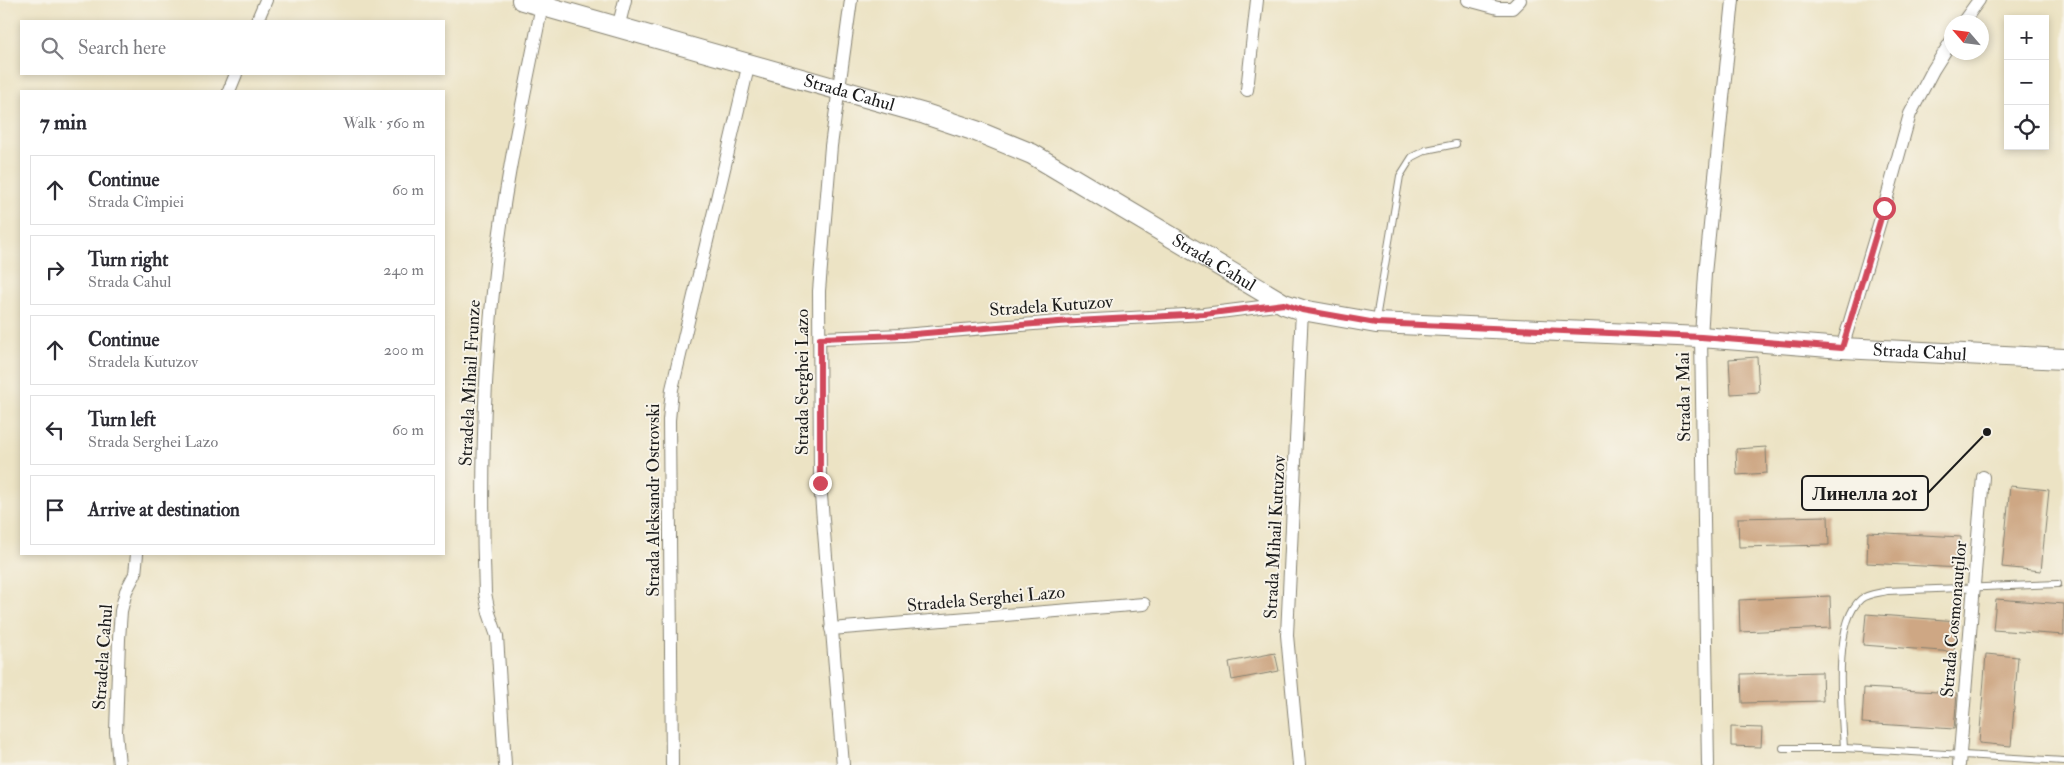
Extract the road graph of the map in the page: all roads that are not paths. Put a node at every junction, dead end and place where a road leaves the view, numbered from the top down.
1 (266, 0) edge
2 (522, 0) edge
3 (625, 0) edge
4 (851, 0) edge
5 (1257, 0) edge
6 (1468, 0) edge
7 (1733, 0) edge
8 (1979, 0) edge
9 (1516, 4) edge
10 (542, 5) junction
11 (1968, 15) edge
12 (257, 20) edge
13 (618, 28) junction
14 (1944, 52) edge
15 (749, 63) junction
16 (236, 75) edge
17 (840, 89) junction
18 (229, 90) edge
19 (1247, 90) dead end
20 (1456, 144) dead end
21 (1293, 307) junction
22 (1376, 323) junction
23 (1701, 337) junction
24 (820, 338) junction
25 (1842, 348) junction
26 (2064, 359) edge
27 (1983, 477) dead end
28 (137, 555) edge
29 (2058, 584) dead end
30 (1974, 588) junction
31 (1144, 604) dead end
32 (831, 629) junction
33 (1783, 748) dead end
34 (1844, 748) junction
35 (1959, 760) edge
36 (2064, 761) edge
37 (119, 765) edge
38 (505, 765) edge
39 (672, 765) edge
40 (843, 765) edge
41 (1299, 765) edge
42 (1708, 765) edge

1 - 12 street
2 - 10 main road, Strada Cahul
3 - 13 street
4 - 17 street, Strada Serghei Lazo
5 - 19 street
6 - 9 street
7 - 23 street, Strada 1 Mai
8 - 11 street
10 - 13 main road, Strada Cahul
10 - 38 street, Stradela Mihail Frunze
13 - 15 main road, Strada Cahul
14 - 25 street
15 - 17 main road, Strada Cahul
15 - 39 street, Strada Aleksandr Ostrovski
16 - 18 street
17 - 21 main road, Strada Cahul
17 - 24 street, Strada Serghei Lazo
20 - 22 lane
21 - 22 main road, Strada Cahul
21 - 24 street, Stradela Kutuzov
21 - 41 street, Strada Mihail Kutuzov
22 - 23 main road, Strada Cahul
23 - 25 main road, Strada Cahul
23 - 42 street, Strada 1 Mai
24 - 32 street, Strada Serghei Lazo
25 - 26 main road, Strada Cahul
27 - 30 street, Strada Cosmonauților
28 - 37 street, Stradela Cahul
29 - 30 lane
30 - 34 lane
30 - 35 street, Strada Cosmonauților
31 - 32 street, Stradela Serghei Lazo
32 - 40 street, Strada Serghei Lazo
33 - 34 lane
34 - 35 lane
35 - 36 lane

